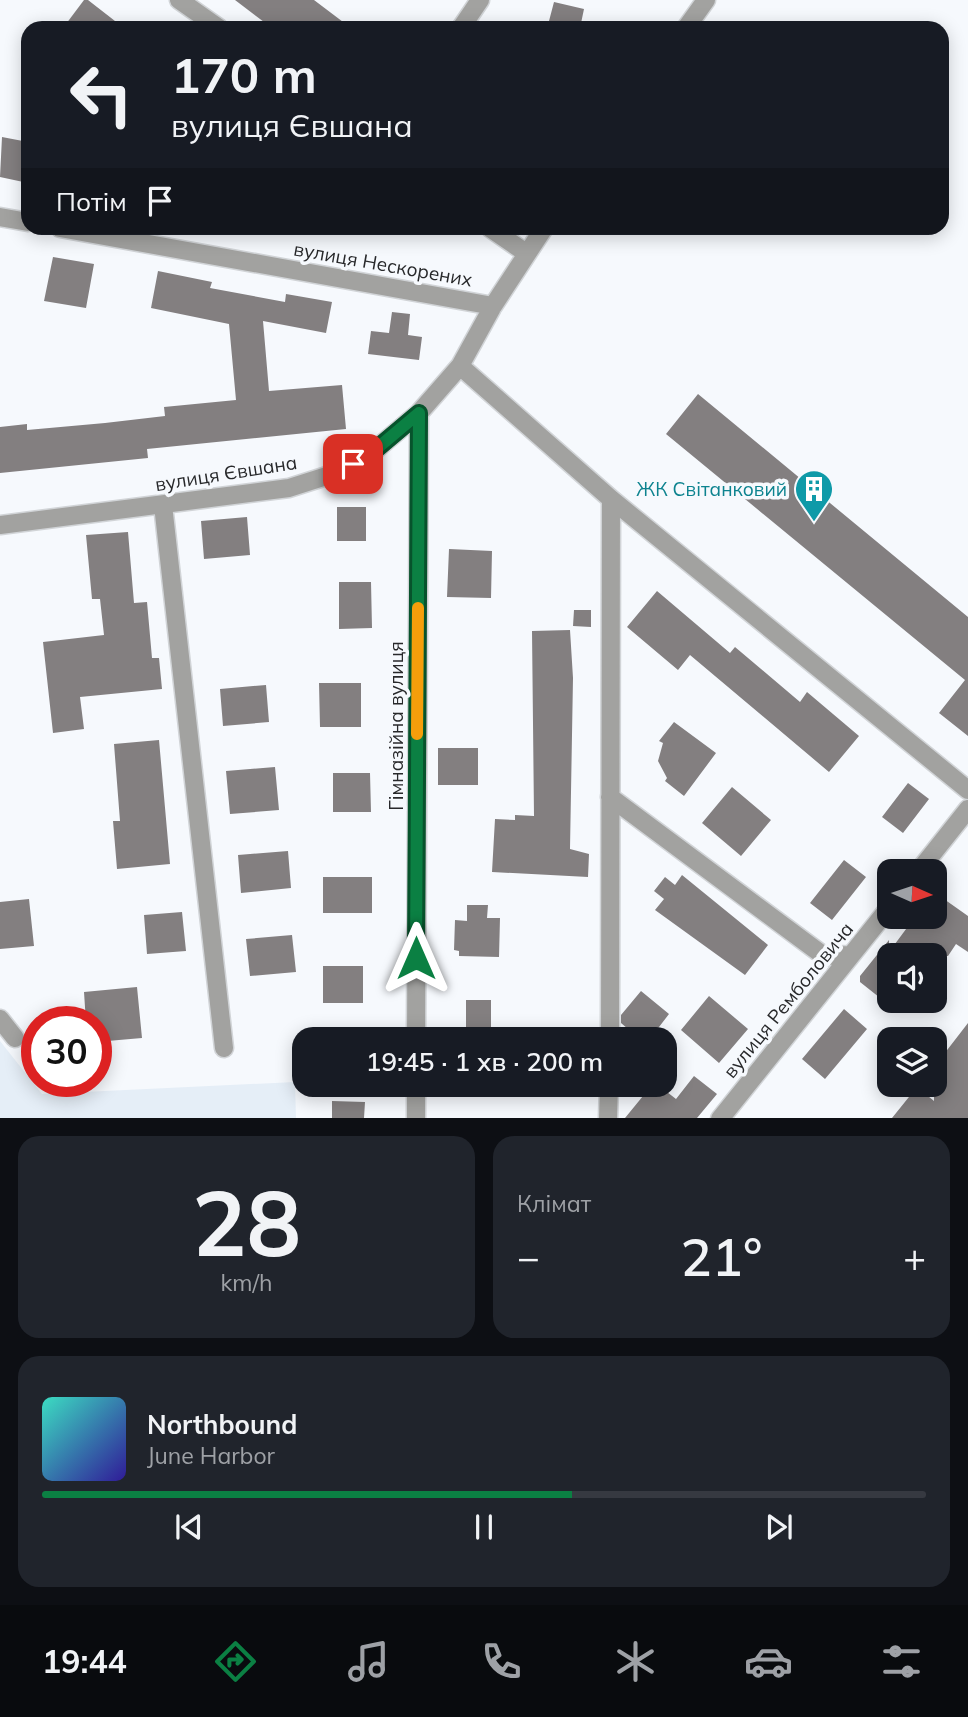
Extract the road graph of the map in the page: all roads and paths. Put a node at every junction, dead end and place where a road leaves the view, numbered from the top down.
1 (180, 0) edge
2 (480, 0) edge
3 (706, 0) edge
4 (209, 21) edge
5 (466, 21) edge
6 (691, 21) edge
7 (0, 217) edge
8 (21, 221) edge
9 (99, 235) edge
10 (500, 235) edge
11 (539, 235) edge
12 (526, 253) junction
13 (493, 306) junction
14 (460, 366) junction
15 (419, 413) junction
16 (611, 499) junction
17 (163, 505) junction
18 (0, 525) edge
19 (968, 790) edge
20 (610, 797) junction
21 (968, 809) edge
22 (928, 859) edge
23 (877, 923) edge
24 (851, 955) junction
25 (0, 1020) edge
26 (416, 1027) edge
27 (610, 1027) edge
28 (15, 1038) dead end
29 (223, 1048) dead end
30 (416, 1097) edge
31 (609, 1097) edge
32 (416, 1118) edge
33 (608, 1118) edge
34 (720, 1118) edge

1 - 4 street
2 - 5 street
3 - 6 street
7 - 8 street
9 - 13 street, вулиця Нескорених
10 - 12 street
11 - 12 street, вулиця Євшана
12 - 13 street, вулиця Євшана
13 - 14 street, вулиця Євшана
14 - 15 street, вулиця Євшана
14 - 16 street
15 - 17 street, вулиця Євшана
15 - 26 street, Гімназійна вулиця
16 - 19 street
16 - 20 street
17 - 18 street, вулиця Євшана
17 - 29 street
20 - 24 street
20 - 27 street
21 - 22 street
23 - 24 street, вулиця Ремболовича
24 - 34 street, вулиця Ремболовича
25 - 28 street
30 - 32 street
31 - 33 street

